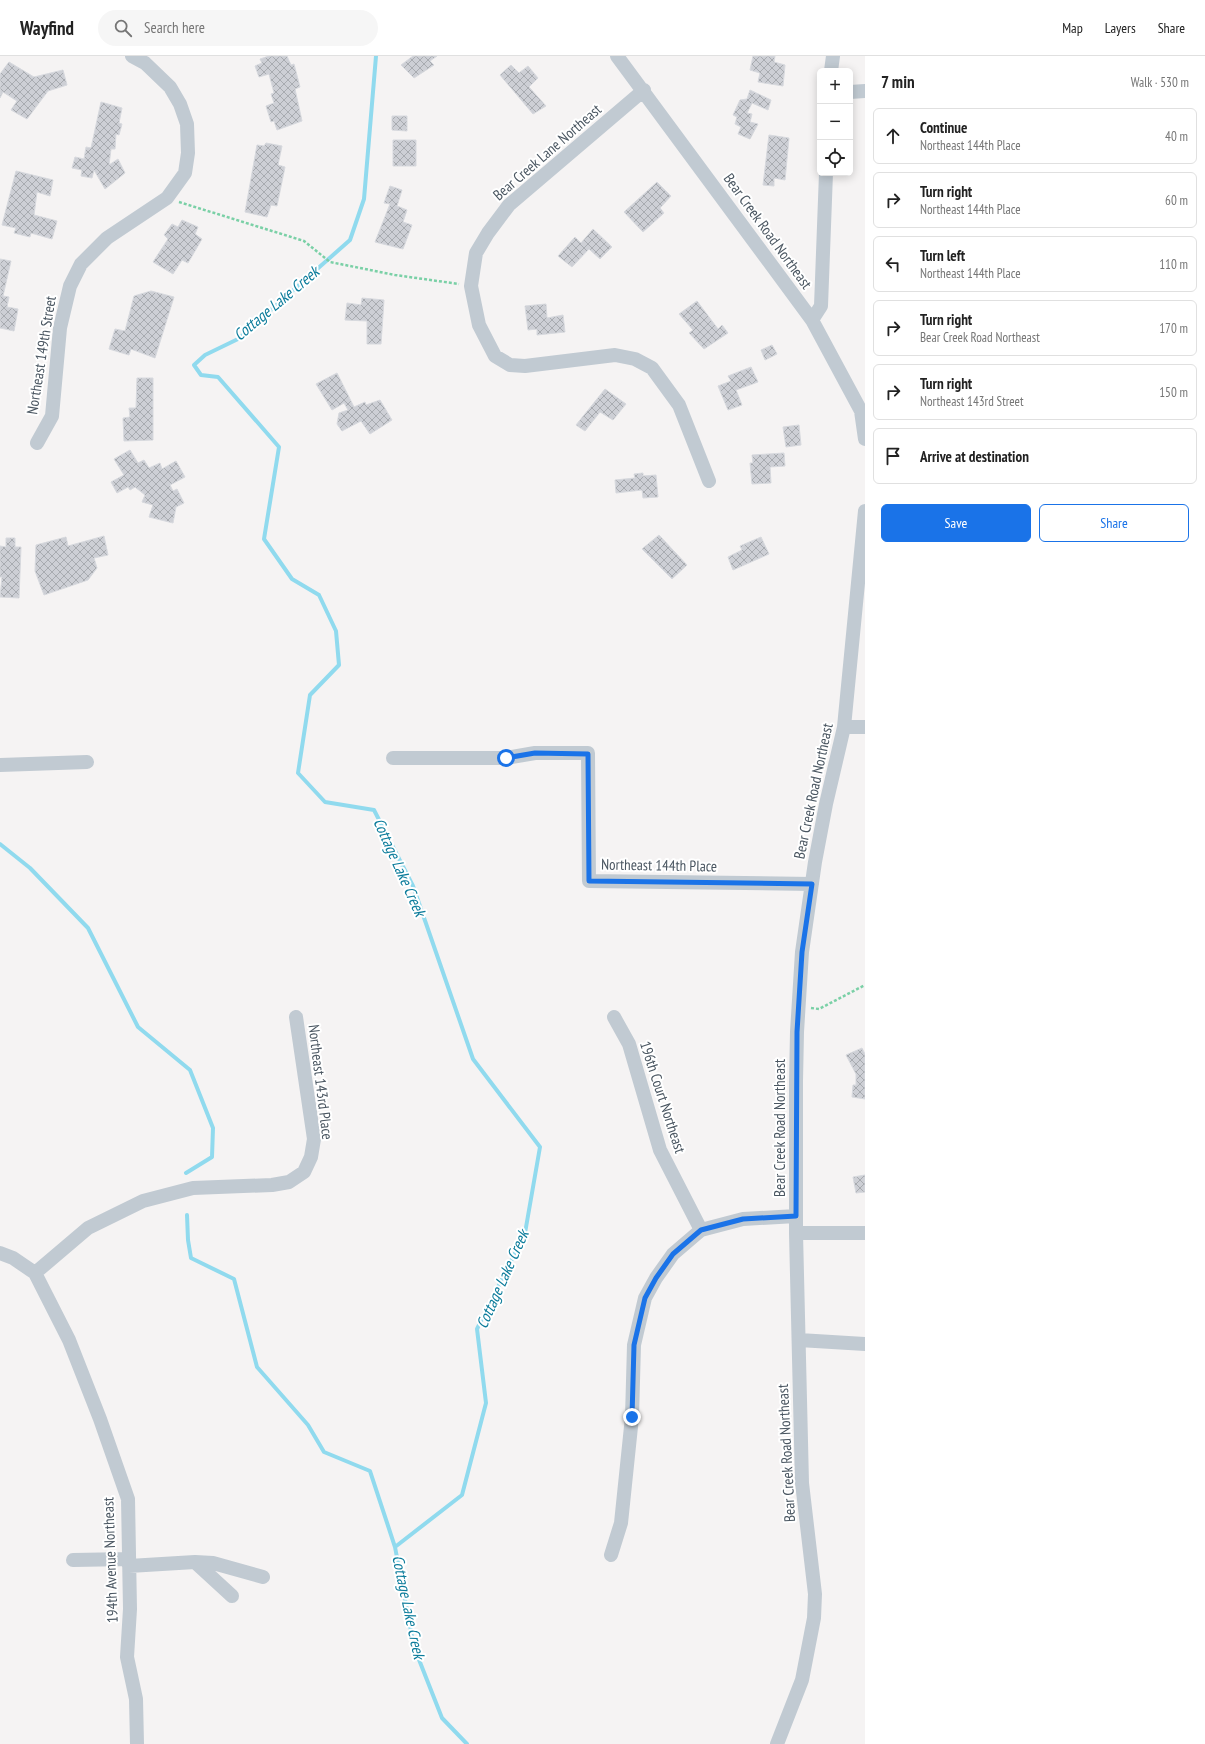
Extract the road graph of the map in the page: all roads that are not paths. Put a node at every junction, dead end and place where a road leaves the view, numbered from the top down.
1 (132, 56) edge
2 (617, 56) edge
3 (833, 56) edge
4 (831, 68) edge
5 (644, 90) junction
6 (865, 91) edge
7 (853, 92) edge
8 (826, 176) edge
9 (812, 320) junction
10 (863, 411) edge
11 (865, 439) edge
12 (37, 443) dead end
13 (710, 481) dead end
14 (865, 511) edge
15 (859, 616) edge
16 (844, 726) junction
17 (865, 727) edge
18 (393, 758) dead end
19 (88, 762) dead end
20 (0, 765) edge
21 (812, 884) junction
22 (296, 1017) dead end
23 (614, 1017) dead end
24 (796, 1216) junction
25 (701, 1230) junction
26 (796, 1233) junction
27 (865, 1233) edge
28 (0, 1253) edge
29 (35, 1273) junction
30 (799, 1340) junction
31 (865, 1344) edge
32 (611, 1555) dead end
33 (73, 1560) dead end
34 (195, 1562) junction
35 (129, 1563) junction
36 (262, 1577) dead end
37 (232, 1596) dead end
38 (137, 1744) edge
39 (777, 1744) edge

1 - 12 street, Northeast 149th Street
2 - 5 street, Bear Creek Road Northeast
3 - 4 street
5 - 9 street, Bear Creek Road Northeast
5 - 13 street, Bear Creek Lane Northeast
6 - 7 street
8 - 9 street
9 - 10 street, Bear Creek Road Northeast
10 - 11 street, Bear Creek Road Northeast
14 - 15 street, Bear Creek Road Northeast
15 - 16 street, Bear Creek Road Northeast
16 - 17 street
16 - 21 street, Bear Creek Road Northeast
18 - 21 street, Northeast 144th Place
19 - 20 street
21 - 24 street, Bear Creek Road Northeast
22 - 29 street, Northeast 143rd Place
23 - 25 street, 196th Court Northeast
24 - 25 street
24 - 26 street, Bear Creek Road Northeast
25 - 32 street
26 - 27 street
26 - 30 street, Bear Creek Road Northeast
28 - 29 street
29 - 35 street, 194th Avenue Northeast
30 - 31 street
30 - 39 street, Bear Creek Road Northeast
33 - 35 street
34 - 35 street
34 - 36 street
34 - 37 street
35 - 38 street, 194th Avenue Northeast

